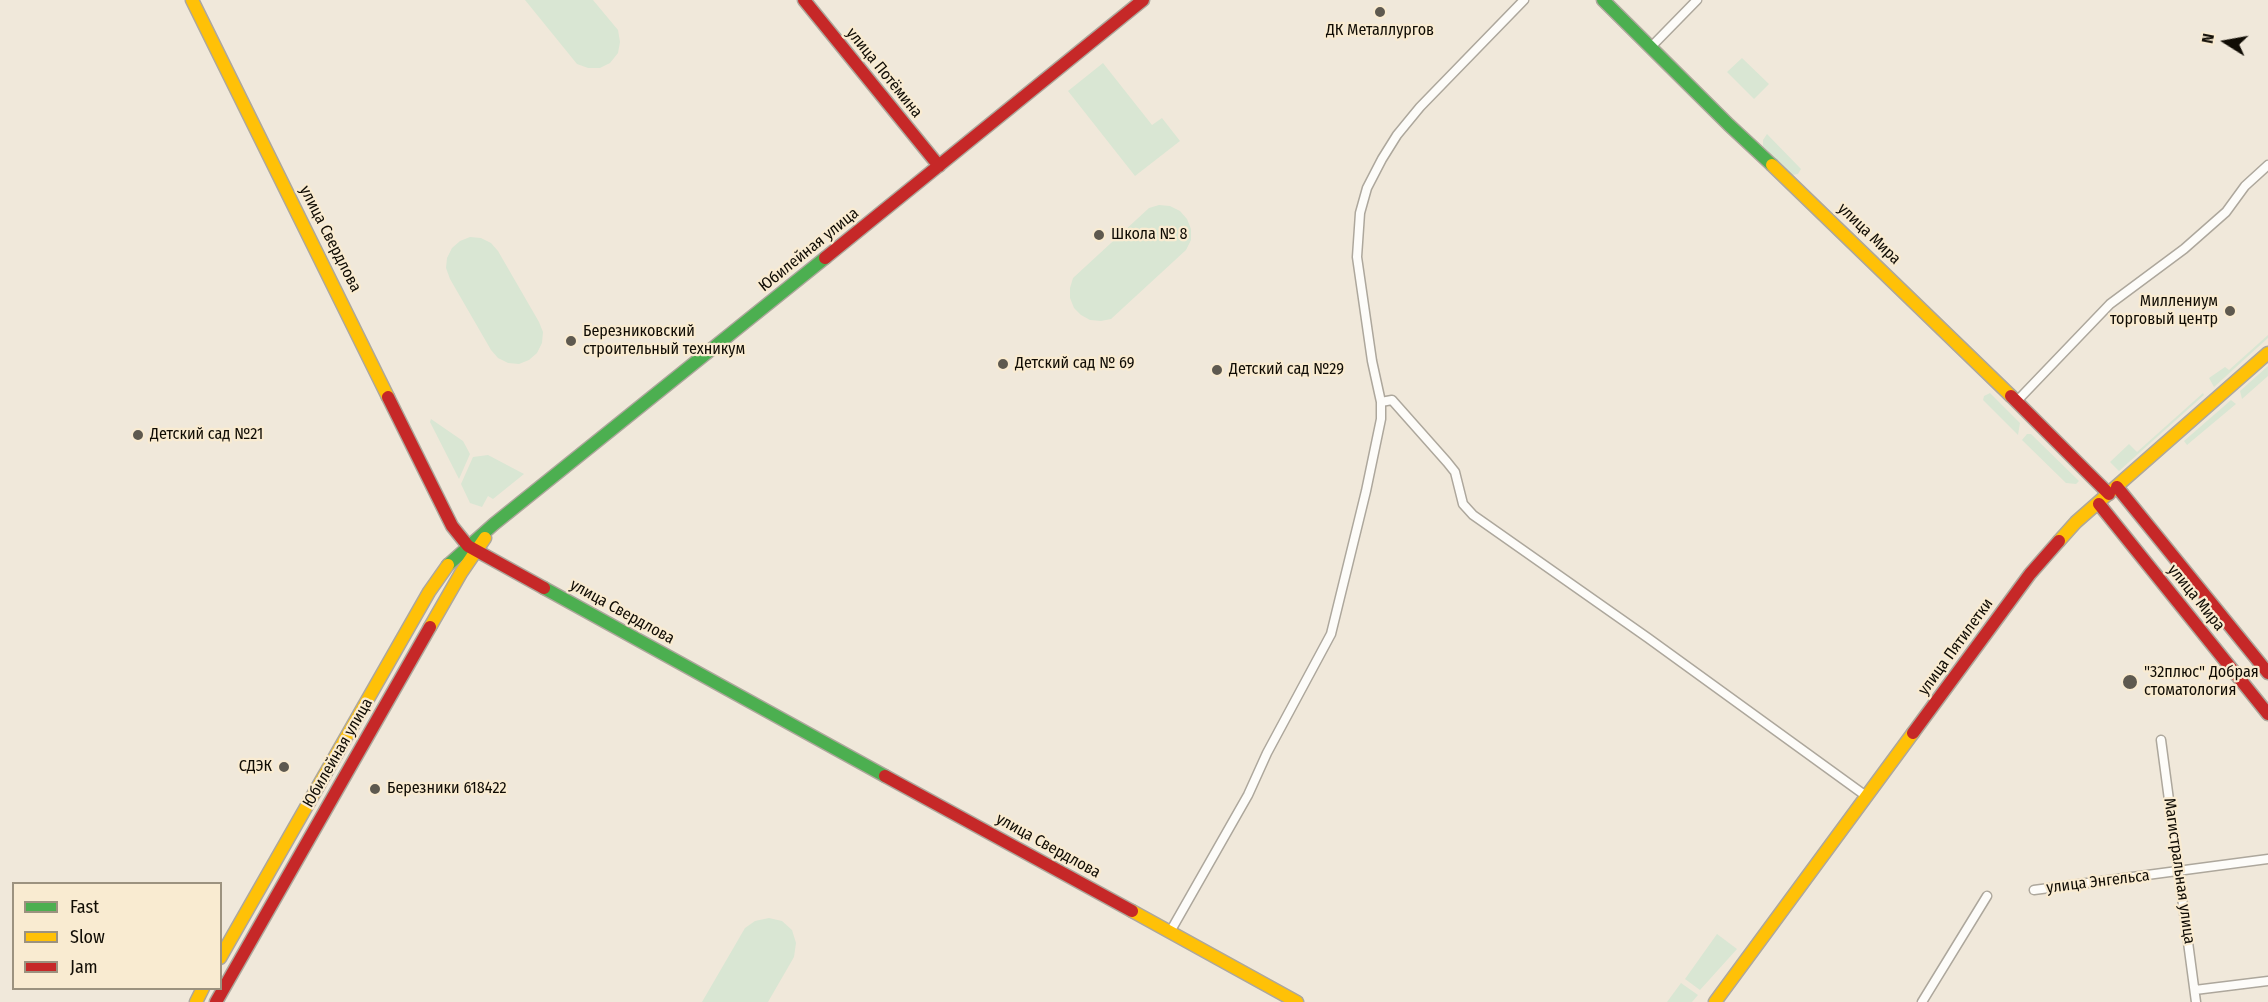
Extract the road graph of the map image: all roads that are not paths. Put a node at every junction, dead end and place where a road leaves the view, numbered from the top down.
1 (192, 0) edge
2 (804, 0) edge
3 (1143, 0) edge
4 (1524, 0) edge
5 (1603, 0) edge
6 (1697, 0) edge
7 (1650, 48) junction
8 (2268, 165) edge
9 (939, 166) junction
10 (2268, 353) edge
11 (1382, 402) junction
12 (2016, 402) junction
13 (2113, 491) junction
14 (2099, 504) junction
15 (472, 549) junction
16 (2268, 673) edge
17 (2268, 714) edge
18 (2161, 740) dead end
19 (1866, 796) junction
20 (2268, 859) edge
21 (2179, 872) junction
22 (2034, 890) dead end
23 (1987, 896) dead end
24 (1170, 932) junction
25 (222, 954) edge
26 (2268, 981) edge
27 (2195, 990) junction
28 (216, 1002) edge
29 (1297, 1002) edge
30 (1715, 1002) edge
31 (1922, 1002) edge
32 (2196, 1002) edge

1 - 15 main road, улица Свердлова
2 - 9 main road, улица Потёмина
3 - 9 main road, Юбилейная улица
4 - 11 street
5 - 7 main road, улица Мира
6 - 7 street
7 - 12 main road, улица Мира
8 - 12 street
9 - 15 main road, Юбилейная улица
10 - 13 main road, улица Пятилетки
11 - 19 street
11 - 24 street
12 - 13 main road, улица Мира
13 - 14 main road, улица Пятилетки
13 - 16 main road, улица Мира
14 - 17 main road, улица Мира
14 - 19 main road, улица Пятилетки
15 - 24 main road, улица Свердлова
15 - 25 main road, Юбилейная улица
15 - 28 main road, Юбилейная улица
18 - 21 street, Магистральная улица
19 - 30 main road, улица Пятилетки
20 - 21 street, улица Энгельса
21 - 22 street, улица Энгельса
21 - 27 street, Магистральная улица
23 - 31 street
24 - 29 main road, улица Свердлова
26 - 27 street
27 - 32 street, Магистральная улица

